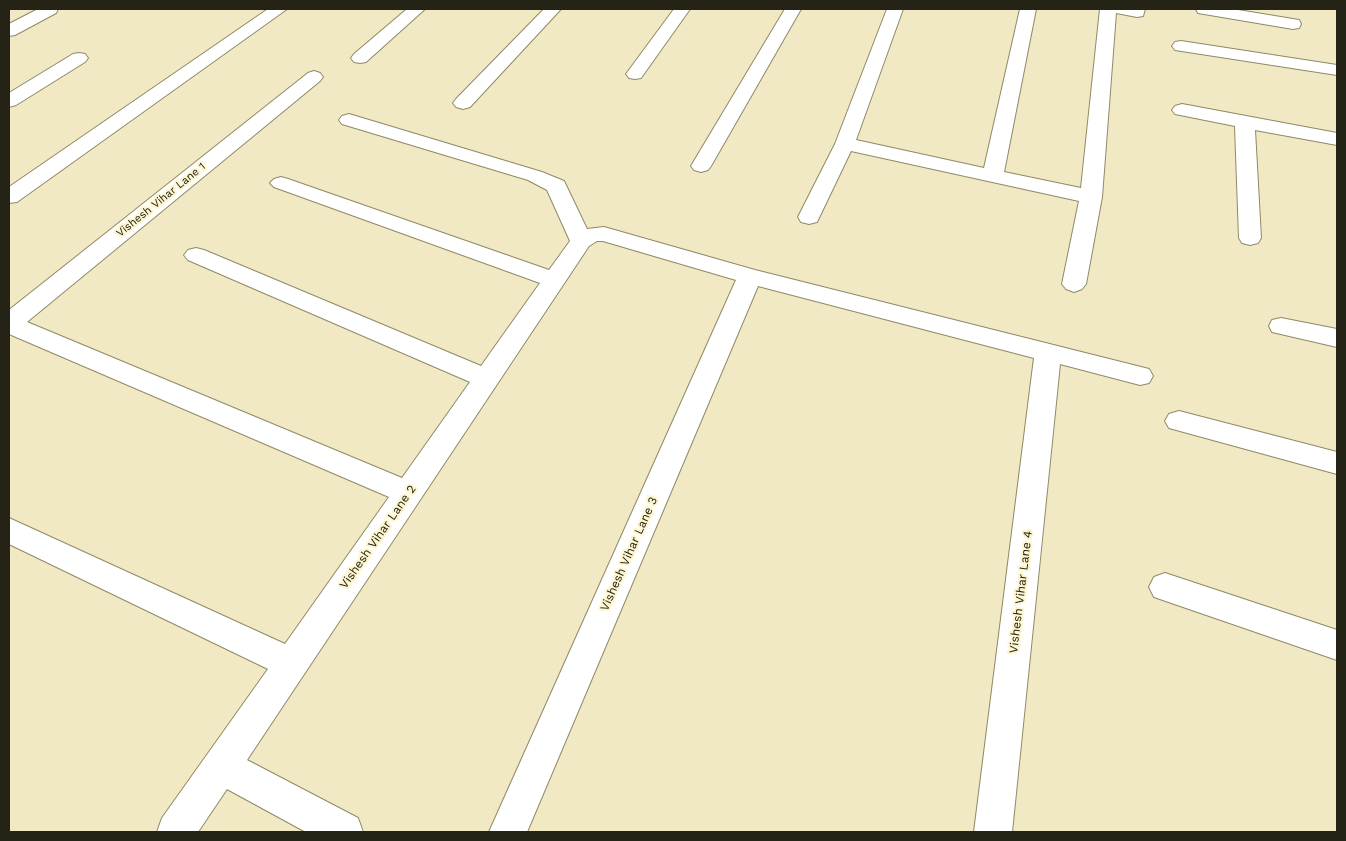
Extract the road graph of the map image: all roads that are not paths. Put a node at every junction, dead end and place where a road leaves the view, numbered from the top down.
1 (50, 9) edge
2 (279, 9) edge
3 (417, 9) edge
4 (553, 9) edge
5 (682, 9) edge
6 (793, 9) edge
7 (895, 9) edge
8 (1028, 9) edge
9 (1108, 9) edge
10 (1118, 9) edge
11 (1204, 9) edge
12 (1137, 10) edge
13 (1294, 24) dead end
14 (9, 32) edge
15 (1181, 46) dead end
16 (79, 58) dead end
17 (360, 58) dead end
18 (1337, 70) edge
19 (636, 74) dead end
20 (314, 77) dead end
21 (9, 101) edge
22 (464, 102) dead end
23 (1182, 110) dead end
24 (349, 120) dead end
25 (1245, 122) junction
26 (1337, 139) edge
27 (845, 144) junction
28 (701, 166) dead end
29 (993, 175) junction
30 (281, 183) dead end
31 (9, 197) edge
32 (1091, 197) junction
33 (809, 217) dead end
34 (1250, 238) dead end
35 (581, 241) junction
36 (196, 255) dead end
37 (750, 276) junction
38 (555, 280) junction
39 (1074, 284) dead end
40 (9, 323) edge
41 (1281, 326) dead end
42 (1337, 338) edge
43 (1048, 352) junction
44 (1140, 376) dead end
45 (487, 379) junction
46 (1179, 421) dead end
47 (1337, 463) edge
48 (408, 493) junction
49 (9, 530) edge
50 (1165, 587) dead end
51 (1337, 645) edge
52 (291, 663) junction
53 (222, 766) junction
54 (176, 832) edge
55 (344, 832) edge
56 (508, 832) edge
57 (993, 832) edge

1 - 14 street
2 - 31 street
3 - 17 street
4 - 22 street
5 - 19 street
6 - 28 street
7 - 27 street
8 - 29 street
9 - 32 street
10 - 12 street
11 - 13 street
15 - 18 street
16 - 21 street
20 - 40 street, Vishesh Vihar Lane 1
23 - 25 street
24 - 35 street
25 - 26 street
25 - 34 street
27 - 29 street
27 - 33 street
29 - 32 street
30 - 38 street
32 - 39 street
35 - 37 street
35 - 38 street, Vishesh Vihar Lane 2
36 - 45 street
37 - 43 street
37 - 56 street, Vishesh Vihar Lane 3
38 - 45 street, Vishesh Vihar Lane 2
40 - 48 street
41 - 42 street
43 - 44 street
43 - 57 street, Vishesh Vihar Lane 4
45 - 48 street, Vishesh Vihar Lane 2
46 - 47 street
48 - 52 street, Vishesh Vihar Lane 2
49 - 52 street
50 - 51 street
52 - 53 street, Vishesh Vihar Lane 2
53 - 54 street, Vishesh Vihar Lane 2
53 - 55 street

